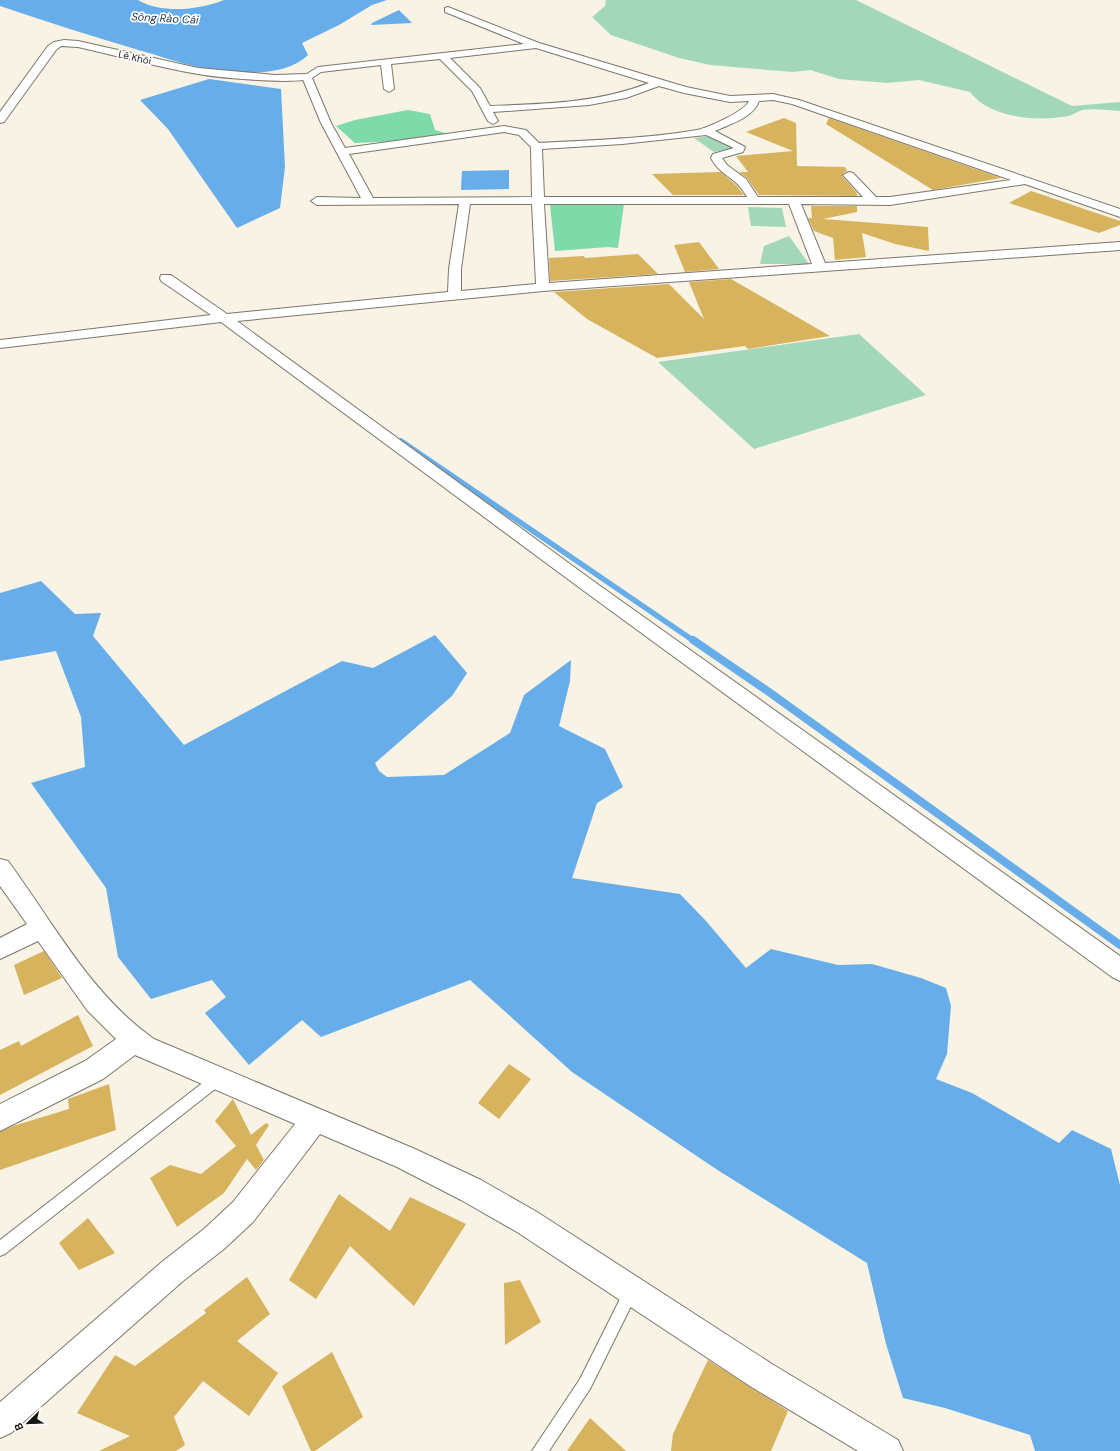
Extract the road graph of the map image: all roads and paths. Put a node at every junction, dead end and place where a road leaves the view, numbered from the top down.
1 (448, 10) dead end
2 (536, 45) junction
3 (407, 49) dead end
4 (443, 56) junction
5 (412, 60) junction
6 (386, 63) junction
7 (307, 77) junction
8 (657, 82) junction
9 (389, 89) dead end
10 (755, 98) junction
11 (487, 109) junction
12 (0, 120) edge
13 (504, 129) junction
14 (707, 131) junction
15 (536, 146) junction
16 (342, 152) junction
17 (849, 175) dead end
18 (1025, 180) junction
19 (538, 200) junction
20 (754, 200) junction
21 (794, 200) junction
22 (317, 201) dead end
23 (465, 201) junction
24 (874, 201) junction
25 (369, 202) junction
26 (1120, 214) edge
27 (1120, 246) edge
28 (820, 267) junction
29 (166, 278) dead end
30 (543, 287) junction
31 (454, 294) junction
32 (224, 318) junction
33 (0, 344) edge
34 (0, 868) edge
35 (42, 928) junction
36 (0, 949) edge
37 (1120, 970) edge
38 (135, 1040) junction
39 (219, 1078) junction
40 (0, 1118) edge
41 (315, 1119) junction
42 (0, 1249) edge
43 (631, 1292) junction
44 (0, 1422) edge
45 (540, 1451) edge
46 (887, 1451) edge

1 - 2 street
2 - 4 street
2 - 8 street
3 - 5 street
4 - 5 street
4 - 11 street
5 - 6 street
6 - 7 street
6 - 9 street
7 - 12 street, Lê Khôi
7 - 16 street
8 - 10 street
8 - 11 street
10 - 14 street
10 - 18 street
11 - 13 street
13 - 15 street
13 - 16 street
14 - 15 street
14 - 20 street
15 - 19 street
16 - 25 street
17 - 24 street
18 - 24 street
18 - 26 street
19 - 20 street
19 - 23 street
19 - 30 street
20 - 21 street
21 - 24 street
21 - 28 street
22 - 25 street
23 - 25 street
23 - 31 street
27 - 28 street
28 - 30 street
29 - 32 street
30 - 31 street
31 - 32 street
32 - 33 street
32 - 37 street
34 - 35 street
35 - 36 street
35 - 38 street
38 - 39 street
38 - 40 street
39 - 41 street
39 - 42 lane
41 - 43 street
41 - 44 street
43 - 45 lane
43 - 46 street

